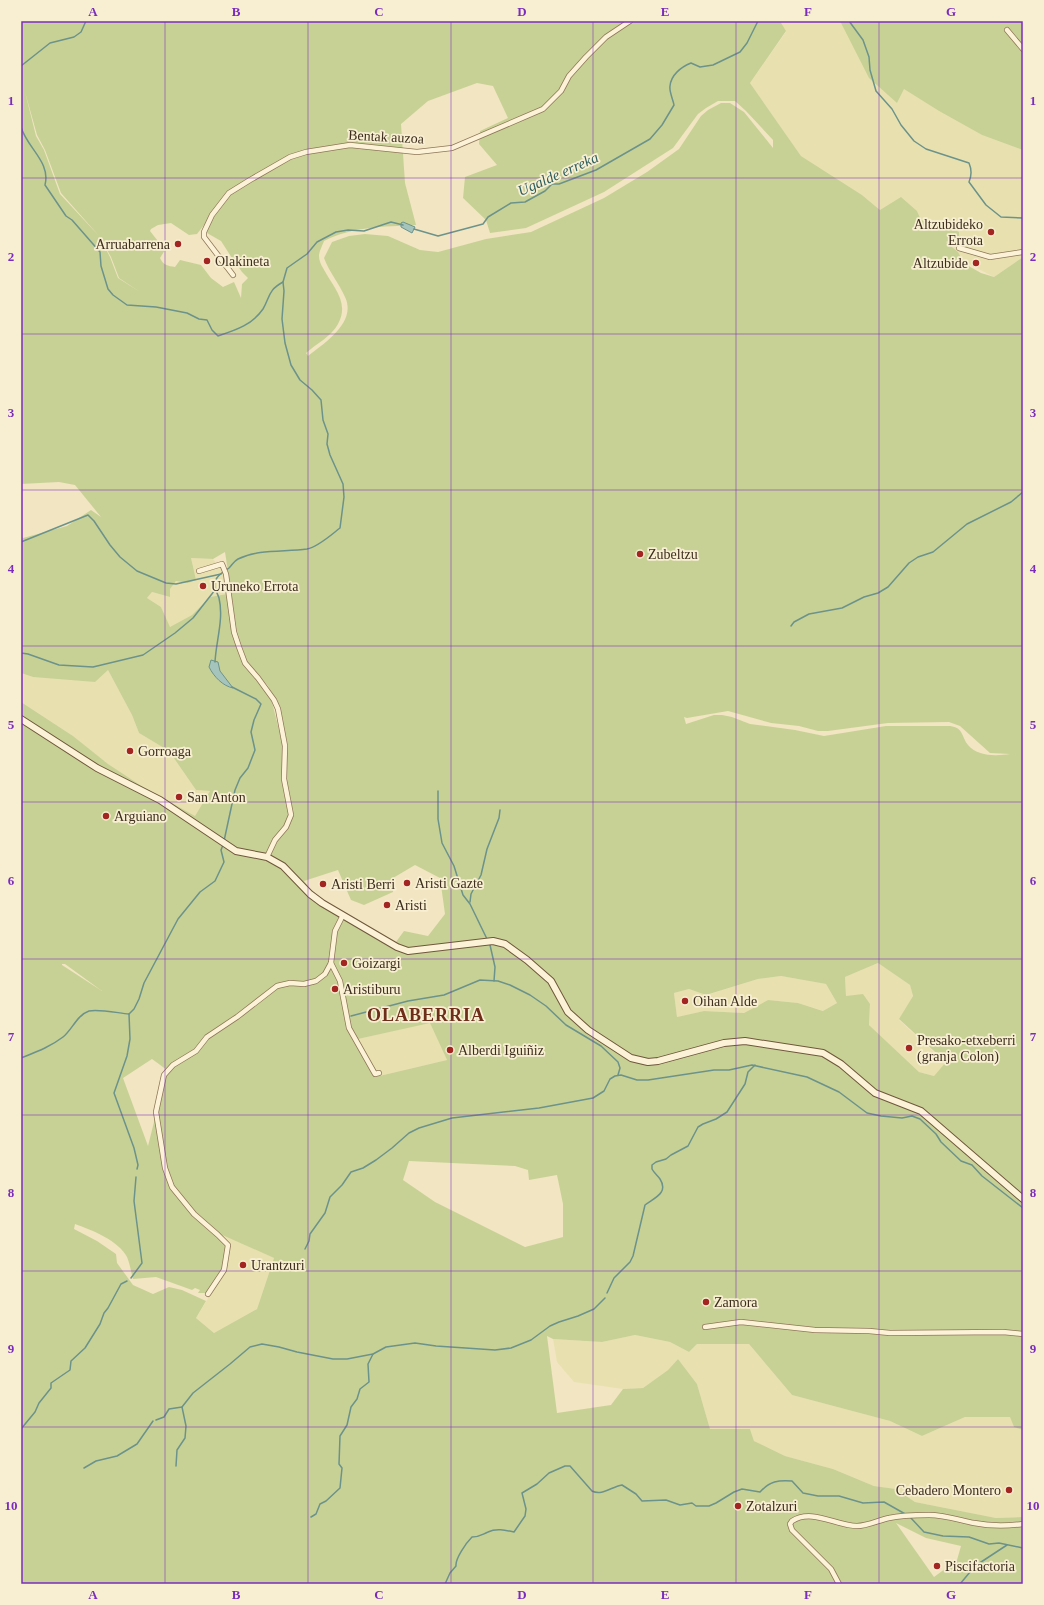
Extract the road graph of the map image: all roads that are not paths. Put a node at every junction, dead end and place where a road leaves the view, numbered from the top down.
1 (630, 21) edge
2 (1007, 30) dead end
3 (1023, 49) edge
4 (959, 248) dead end
5 (1023, 252) edge
6 (233, 275) dead end
7 (199, 571) dead end
8 (21, 719) edge
9 (267, 857) junction
10 (343, 915) junction
11 (331, 963) junction
12 (379, 1073) dead end
13 (1023, 1199) edge
14 (208, 1294) dead end
15 (705, 1326) dead end
16 (1023, 1334) edge
17 (1023, 1524) edge
18 (839, 1584) edge

1 - 6 street, Bentak auzoa
2 - 3 street
4 - 5 street
7 - 9 street
8 - 9 street
9 - 10 street
10 - 11 street
10 - 13 street
11 - 12 street
11 - 14 street
15 - 16 street
17 - 18 street

